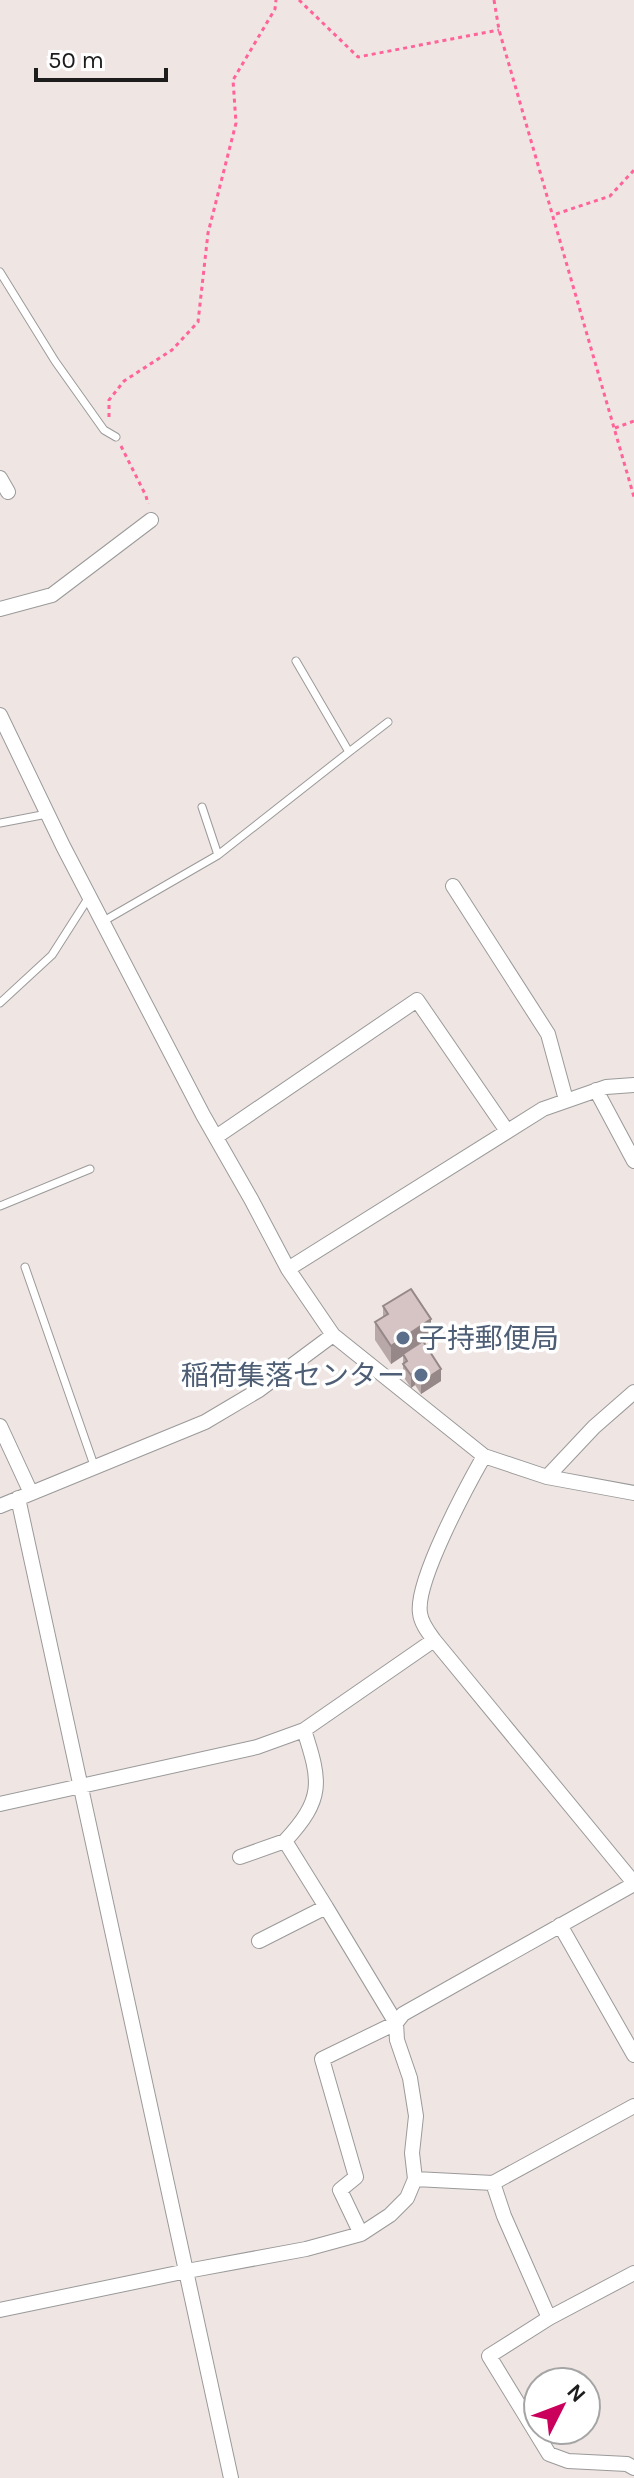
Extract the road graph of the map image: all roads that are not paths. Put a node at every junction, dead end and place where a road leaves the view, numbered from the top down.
1 (0, 272) edge
2 (116, 437) road end
3 (0, 478) edge
4 (8, 492) dead end
5 (151, 520) road end
6 (0, 609) edge
7 (296, 661) dead end
8 (0, 715) edge
9 (388, 722) dead end
10 (349, 752) junction
11 (202, 807) dead end
12 (47, 814) junction
13 (0, 823) edge
14 (218, 855) junction
15 (453, 886) dead end
16 (89, 897) junction
17 (102, 922) junction
18 (0, 1003) edge
19 (634, 1085) edge
20 (596, 1090) junction
21 (566, 1100) junction
22 (507, 1131) junction
23 (216, 1137) junction
24 (634, 1161) edge
25 (90, 1169) dead end
26 (0, 1206) edge
27 (25, 1267) dead end
28 (288, 1269) junction
29 (333, 1335) junction
30 (634, 1392) edge
31 (0, 1426) edge
32 (484, 1456) junction
33 (95, 1468) junction
34 (547, 1477) junction
35 (634, 1493) edge
36 (24, 1496) junction
37 (0, 1506) edge
38 (434, 1640) junction
39 (304, 1730) junction
40 (82, 1787) junction
41 (0, 1804) edge
42 (285, 1841) junction
43 (240, 1857) dead end
44 (634, 1884) edge
45 (326, 1907) junction
46 (560, 1925) junction
47 (259, 1941) dead end
48 (396, 2023) junction
49 (634, 2055) edge
50 (634, 2106) edge
51 (415, 2179) junction
52 (493, 2183) junction
53 (361, 2234) junction
54 (187, 2271) junction
55 (634, 2273) edge
56 (0, 2310) edge
57 (549, 2318) junction
58 (634, 2468) edge
59 (231, 2478) edge

1 - 2 lane
3 - 4 street
5 - 6 street
7 - 10 lane
8 - 12 street
9 - 10 lane
10 - 14 lane
11 - 14 lane
12 - 13 lane
12 - 16 street
14 - 17 lane
15 - 21 street
16 - 17 street
16 - 18 lane
17 - 23 street
19 - 20 street
20 - 21 street
20 - 24 street
21 - 22 street
22 - 23 street
22 - 28 street
23 - 28 street
25 - 26 lane
27 - 33 lane
28 - 29 street
29 - 32 street
29 - 33 street
30 - 34 street
31 - 36 street
32 - 34 street
32 - 38 street
33 - 36 street
34 - 35 street
36 - 37 street
36 - 40 street
38 - 39 street
38 - 44 street
39 - 40 street
39 - 42 street
40 - 41 street
40 - 54 street
42 - 43 street
42 - 45 street
44 - 46 street
45 - 47 street
45 - 48 street
46 - 48 street
46 - 49 street
48 - 51 street
48 - 53 street
50 - 52 street
51 - 52 street
51 - 53 street
52 - 57 street
53 - 54 street
54 - 56 street
54 - 59 street
55 - 57 street
57 - 58 street

